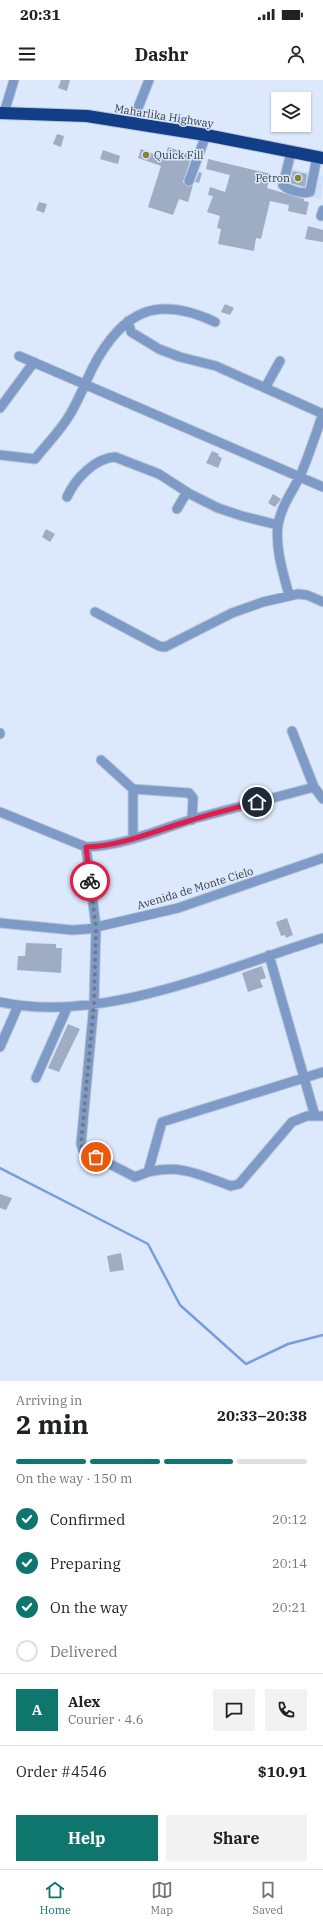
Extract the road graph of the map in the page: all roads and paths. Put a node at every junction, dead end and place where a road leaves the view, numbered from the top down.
1 (14, 80) edge
2 (149, 80) edge
3 (2, 113) edge
4 (132, 123) junction
5 (206, 135) junction
6 (291, 152) junction
7 (320, 158) edge
8 (189, 182) dead end
9 (128, 321) junction
10 (215, 322) dead end
11 (19, 356) dead end
12 (280, 361) dead end
13 (34, 362) junction
14 (86, 384) junction
15 (265, 388) junction
16 (1, 406) edge
17 (323, 414) edge
18 (0, 455) edge
19 (300, 476) junction
20 (323, 487) edge
21 (187, 492) junction
22 (67, 497) dead end
23 (177, 509) dead end
24 (278, 526) junction
25 (289, 595) junction
26 (323, 602) edge
27 (95, 612) dead end
28 (292, 731) dead end
29 (101, 760) dead end
30 (314, 787) junction
31 (133, 789) junction
32 (323, 799) edge
33 (0, 812) edge
34 (192, 820) junction
35 (133, 839) junction
36 (86, 847) junction
37 (323, 858) edge
38 (0, 923) edge
39 (96, 927) junction
40 (323, 938) edge
41 (269, 955) junction
42 (0, 1002) edge
43 (94, 1004) junction
44 (18, 1006) junction
45 (66, 1008) junction
46 (0, 1047) edge
47 (323, 1072) edge
48 (304, 1077) junction
49 (36, 1078) dead end
50 (319, 1116) edge
51 (148, 1172) junction

1 - 3 street
2 - 4 street
3 - 4 highway, Maharlika Highway
4 - 5 highway, Maharlika Highway
5 - 6 highway, Maharlika Highway
5 - 8 street
6 - 7 highway, Maharlika Highway
6 - 7 street
9 - 10 street
9 - 14 street
9 - 15 street
11 - 13 street
12 - 15 street
13 - 14 street
13 - 16 street
14 - 18 street
14 - 19 street
15 - 17 street
17 - 19 street
19 - 20 street
19 - 24 street
21 - 22 street
21 - 23 street
21 - 24 street
24 - 25 street
25 - 26 street
25 - 27 street
28 - 30 street
29 - 31 street
30 - 32 street
30 - 34 street
31 - 34 street
31 - 35 street
33 - 36 street
34 - 35 street
35 - 36 street
36 - 39 street
37 - 39 street, Avenida de Monte Cielo
38 - 39 street, Avenida de Monte Cielo
39 - 43 street
40 - 41 street
41 - 43 street
41 - 48 street
42 - 44 street
43 - 45 street
43 - 51 street
44 - 45 street
44 - 46 street
45 - 49 street
47 - 48 street
48 - 50 street
48 - 51 street
50 - 51 street

